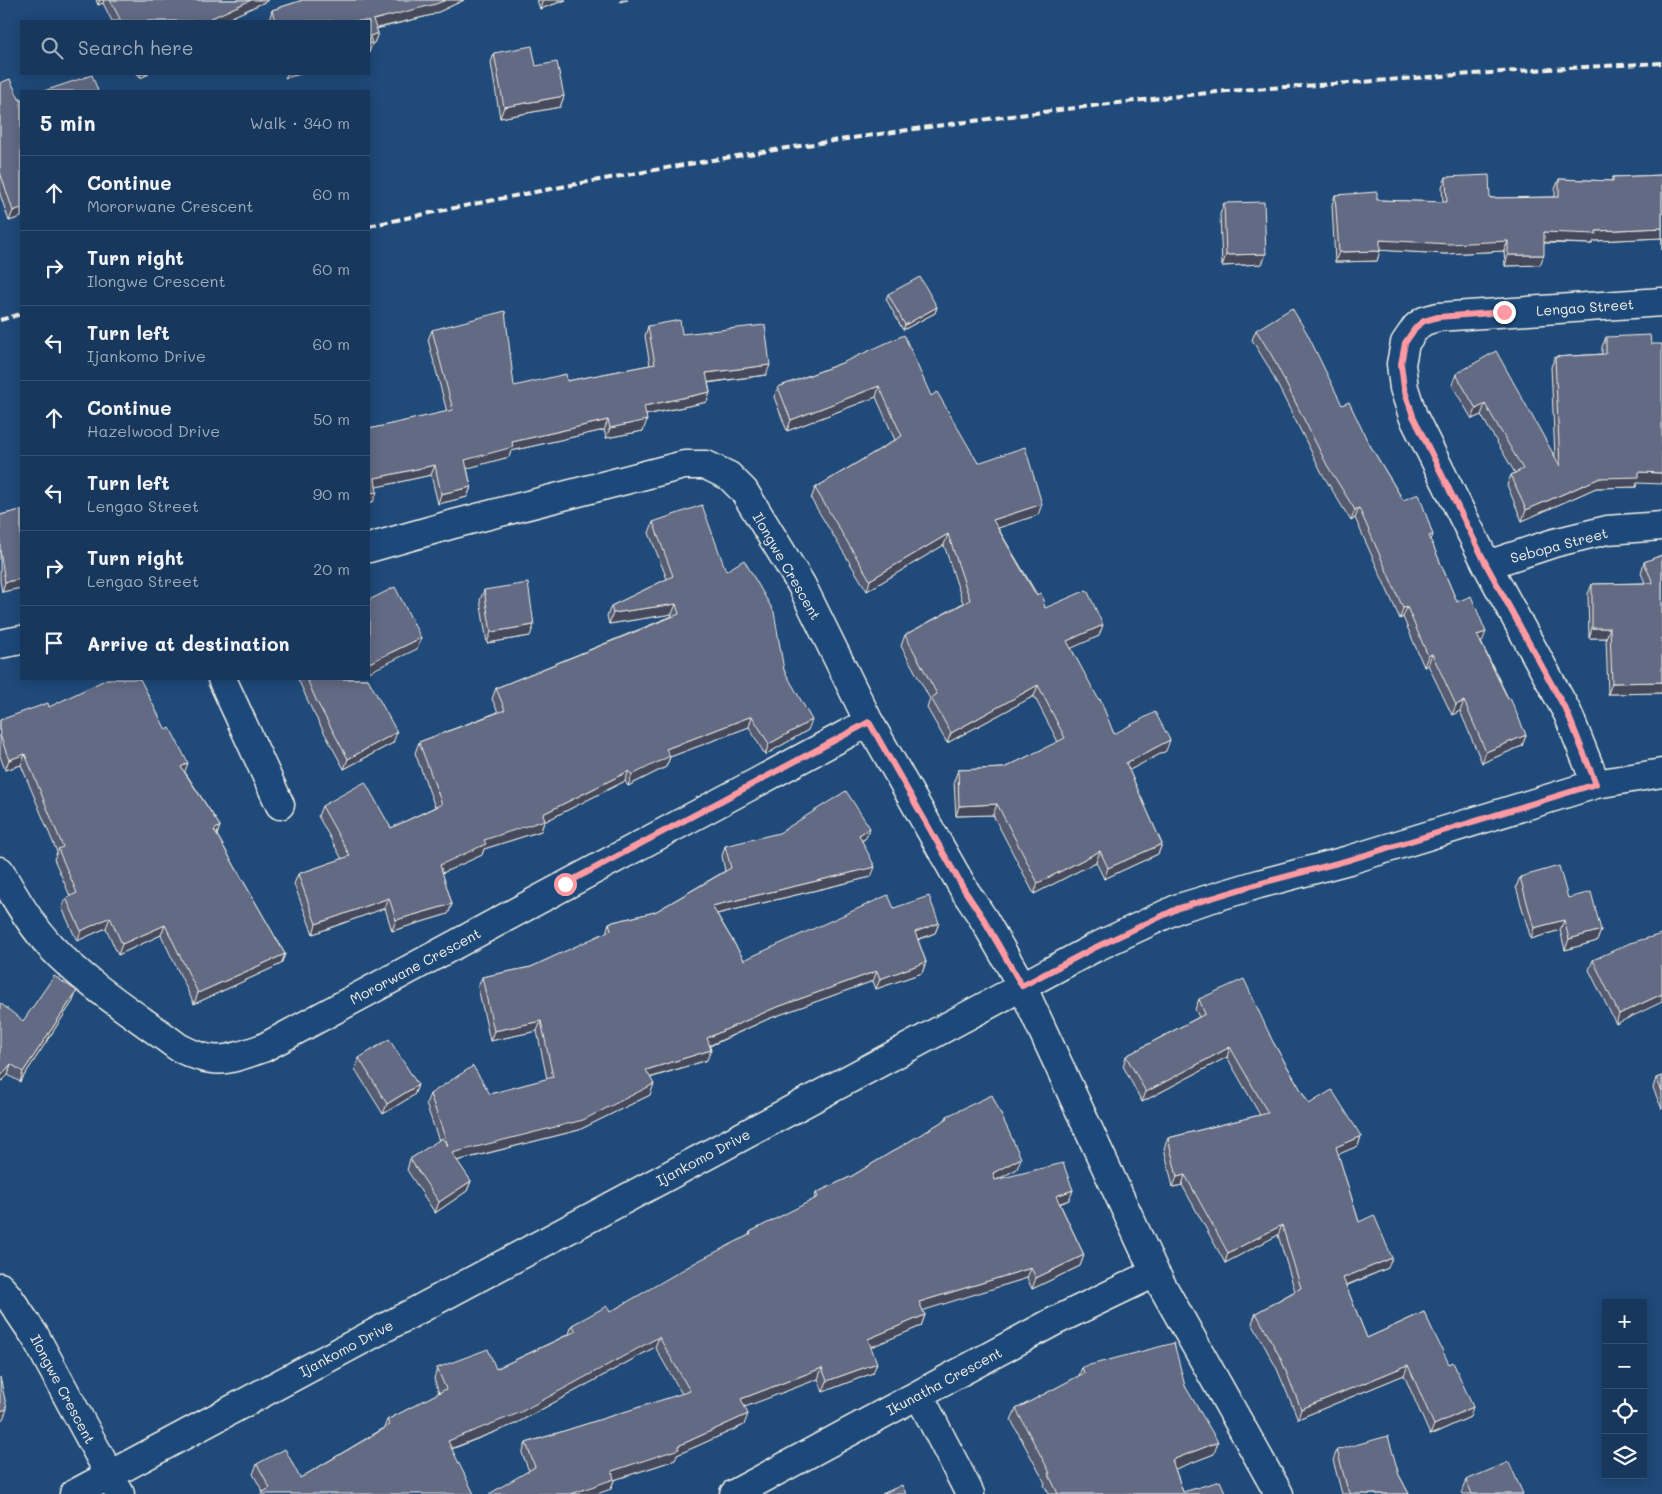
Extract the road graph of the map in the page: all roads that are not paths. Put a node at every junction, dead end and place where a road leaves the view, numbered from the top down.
1 (1662, 302) edge
2 (1662, 526) edge
3 (370, 548) edge
4 (1487, 566) junction
5 (20, 640) edge
6 (0, 644) edge
7 (222, 680) edge
8 (869, 722) junction
9 (1662, 773) edge
10 (1596, 784) junction
11 (280, 805) dead end
12 (0, 871) edge
13 (1022, 986) junction
14 (1155, 1273) junction
15 (3, 1295) edge
16 (918, 1395) junction
17 (114, 1484) edge
18 (74, 1494) edge
19 (734, 1494) edge
20 (970, 1494) edge
21 (1279, 1494) edge

1 - 4 street, Lengao Street
2 - 4 street, Sebopa Street
3 - 8 street, Ilongwe Crescent
4 - 10 street, Lengao Street
5 - 6 street
7 - 11 street
8 - 12 street, Mororwane Crescent
8 - 13 street, Ilongwe Crescent
9 - 10 street, Ijankomo Drive
10 - 13 street, Ijankomo Drive
13 - 14 street
13 - 17 street, Ijankomo Drive
14 - 16 street, Ikunatha Crescent
14 - 21 street
15 - 17 street, Ilongwe Crescent
16 - 19 street, Ikunatha Crescent
16 - 20 street
17 - 18 street, Ijankomo Drive

